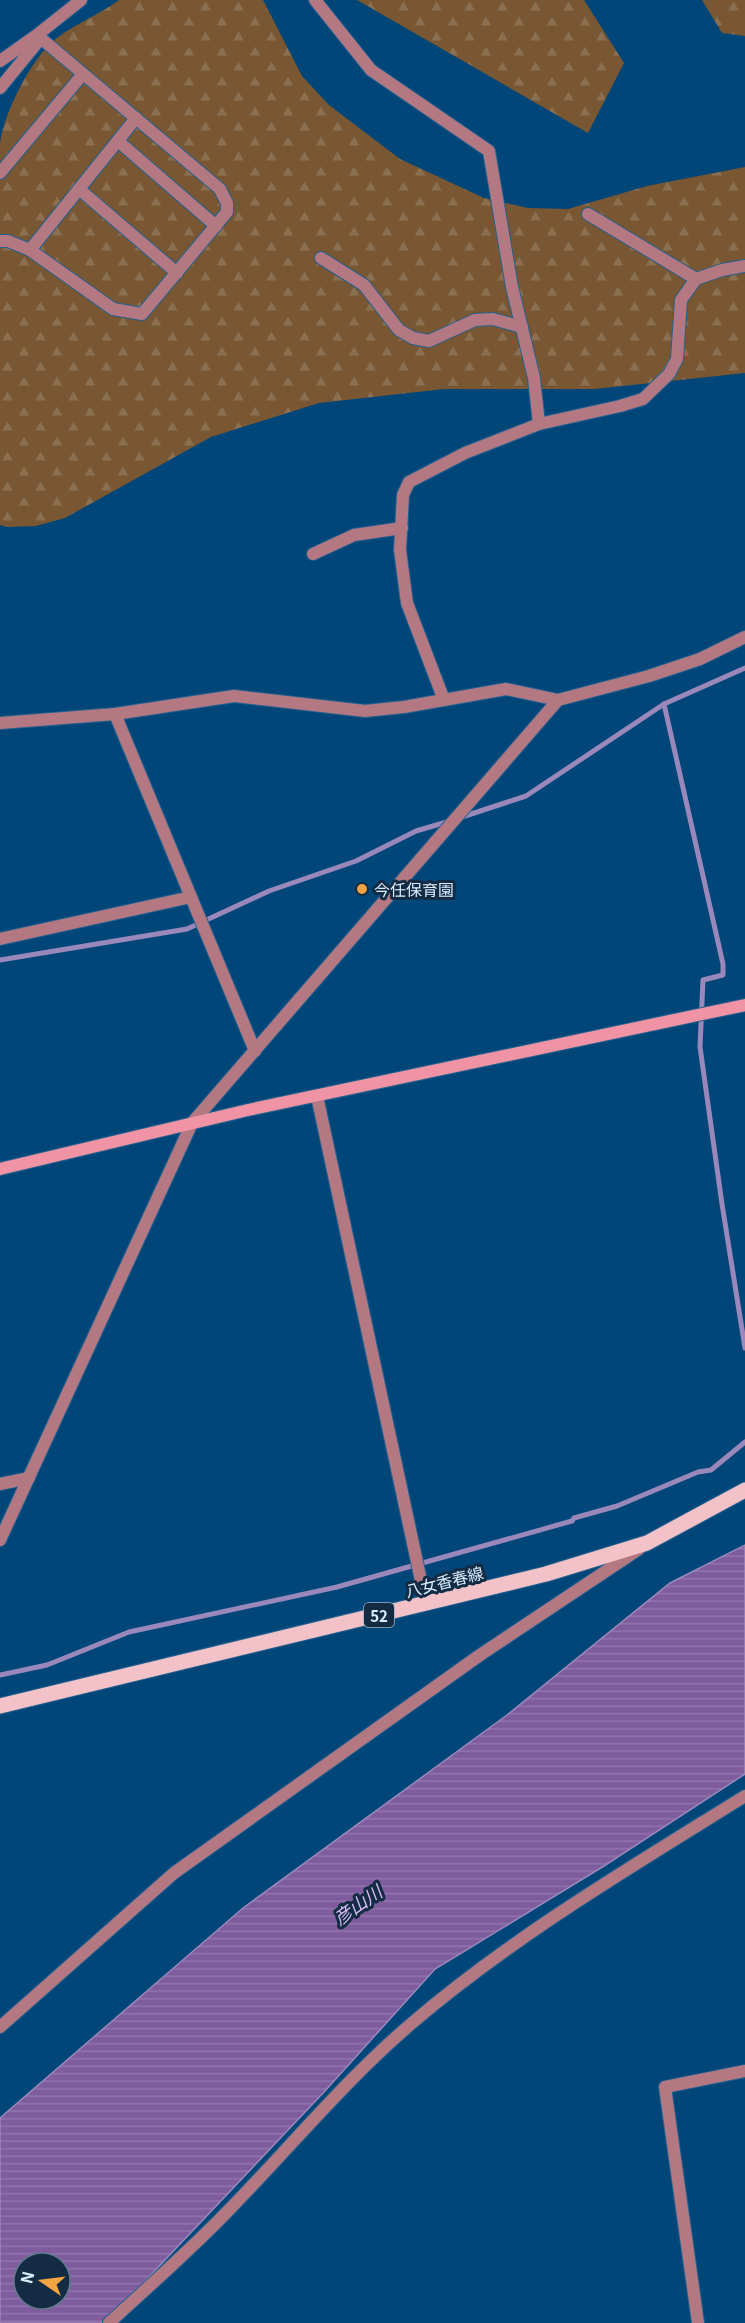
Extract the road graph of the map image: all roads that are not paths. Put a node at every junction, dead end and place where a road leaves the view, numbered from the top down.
1 (81, 0) edge
2 (315, 0) edge
3 (39, 37) junction
4 (0, 61) edge
5 (83, 74) junction
6 (0, 88) edge
7 (136, 118) junction
8 (118, 141) junction
9 (0, 173) edge
10 (79, 189) junction
11 (588, 214) dead end
12 (216, 226) junction
13 (3, 239) edge
14 (30, 250) junction
15 (321, 258) dead end
16 (745, 266) edge
17 (177, 273) junction
18 (696, 279) junction
19 (522, 327) junction
20 (539, 424) junction
21 (402, 528) junction
22 (314, 554) dead end
23 (745, 637) edge
24 (558, 699) junction
25 (444, 700) junction
26 (115, 714) junction
27 (0, 723) edge
28 (191, 897) junction
29 (0, 939) edge
30 (745, 1005) edge
31 (255, 1051) junction
32 (317, 1096) junction
33 (192, 1123) junction
34 (0, 1169) edge
35 (29, 1478) junction
36 (0, 1484) edge
37 (745, 1490) edge
38 (0, 1540) edge
39 (647, 1543) junction
40 (426, 1604) junction
41 (0, 1706) edge
42 (745, 1796) edge
43 (0, 2027) edge
44 (745, 2071) edge
45 (109, 2323) edge
46 (698, 2323) edge

1 - 3 street
2 - 19 street
3 - 4 street
3 - 5 street
3 - 6 street
5 - 7 street
5 - 9 street
7 - 8 street
7 - 12 street
8 - 10 street
8 - 12 street
10 - 14 street
10 - 17 street
11 - 18 street
12 - 17 street
13 - 14 street
14 - 17 street
15 - 19 street
16 - 18 street
18 - 20 street
19 - 20 street
20 - 21 street
21 - 22 street
21 - 25 street
23 - 24 street
24 - 25 street
24 - 31 street
25 - 26 street
26 - 27 street
26 - 28 street
28 - 29 street
28 - 31 street
30 - 32 street
31 - 33 street
32 - 33 street
32 - 40 street
33 - 34 street
33 - 35 street
35 - 36 street
35 - 38 street
37 - 39 main road, 八女香春線 / 52
39 - 40 main road, 八女香春線 / 52
39 - 43 street
40 - 41 main road, 八女香春線 / 52
42 - 45 street
44 - 46 street

